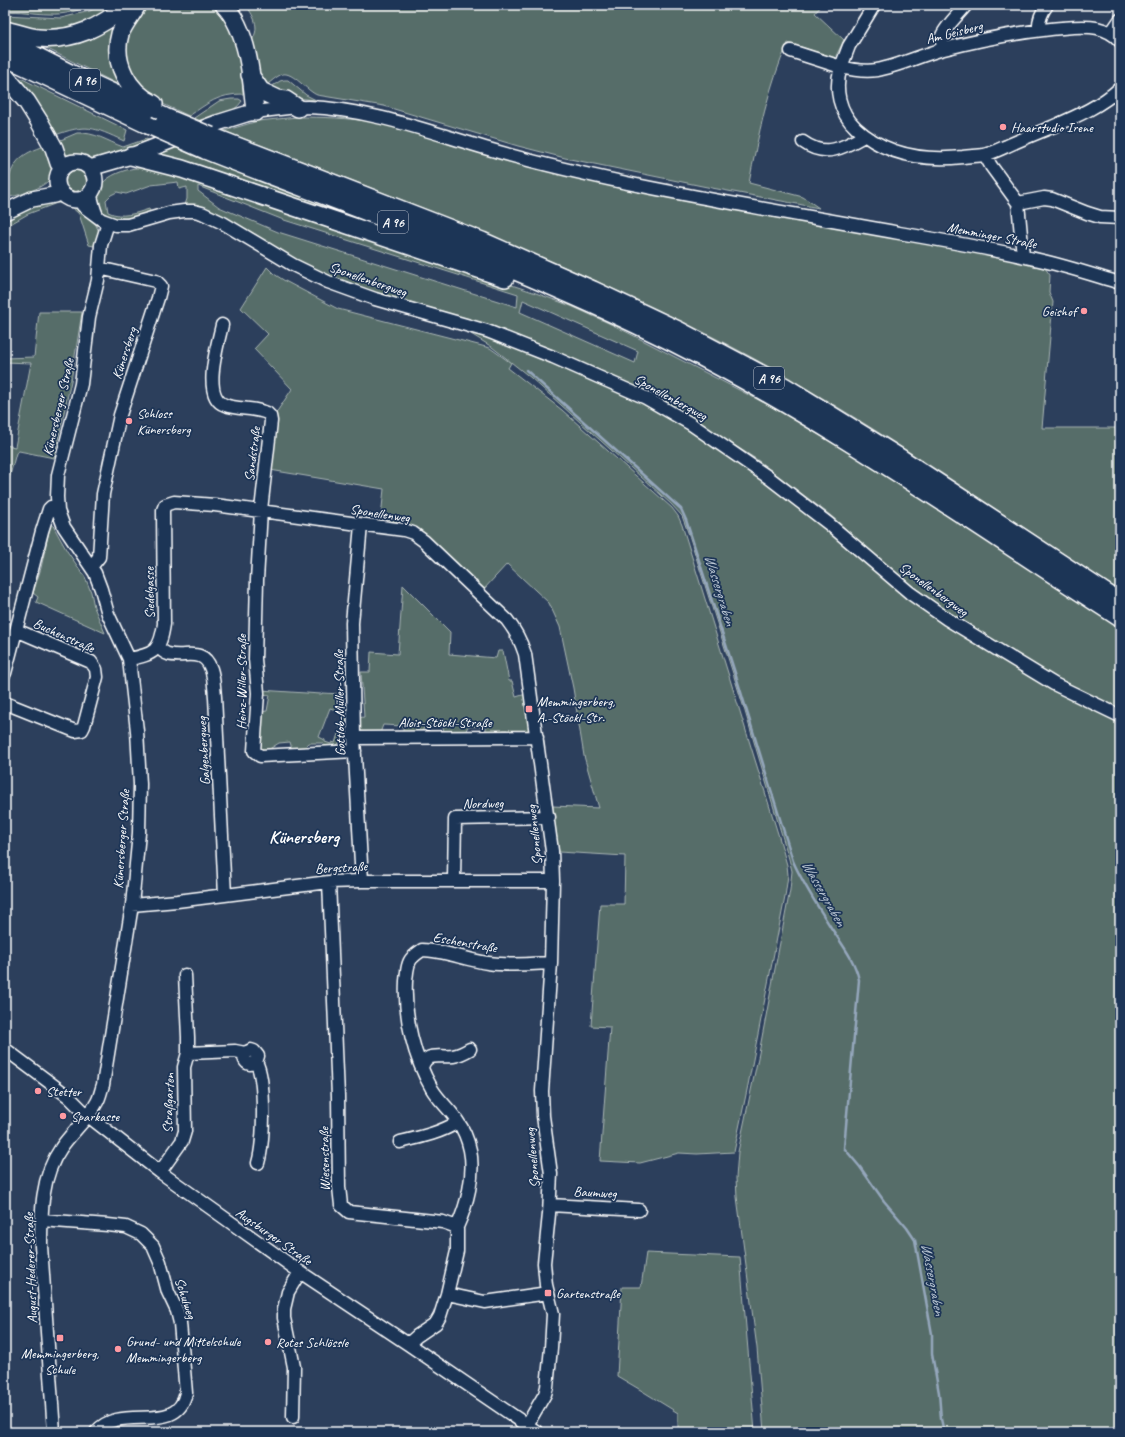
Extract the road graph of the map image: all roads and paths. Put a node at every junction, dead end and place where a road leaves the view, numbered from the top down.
1 (128, 5) edge
2 (137, 5) edge
3 (224, 5) edge
4 (874, 5) edge
5 (966, 5) edge
6 (1047, 5) edge
7 (1120, 20) edge
8 (5, 30) edge
9 (1039, 30) junction
10 (1111, 33) junction
11 (5, 40) edge
12 (1120, 41) edge
13 (944, 49) junction
14 (790, 51) dead end
15 (5, 57) edge
16 (841, 67) junction
17 (250, 75) junction
18 (5, 76) edge
19 (1120, 88) edge
20 (298, 108) junction
21 (255, 112) junction
22 (170, 115) junction
23 (864, 136) junction
24 (214, 142) junction
25 (803, 142) dead end
26 (985, 155) junction
27 (131, 156) junction
28 (92, 173) junction
29 (60, 180) junction
30 (84, 196) junction
31 (1018, 203) junction
32 (5, 212) edge
33 (1120, 218) edge
34 (103, 220) junction
35 (1023, 256) junction
36 (99, 268) junction
37 (1120, 283) edge
38 (580, 298) junction
39 (222, 325) dead end
40 (165, 505) joint
41 (57, 506) junction
42 (261, 510) junction
43 (362, 525) junction
44 (91, 567) junction
45 (1120, 602) edge
46 (1120, 618) edge
47 (16, 630) junction
48 (158, 647) junction
49 (128, 659) junction
50 (5, 673) edge
51 (5, 703) edge
52 (1120, 716) edge
53 (537, 737) junction
54 (354, 738) junction
55 (355, 751) junction
56 (549, 818) junction
57 (454, 880) junction
58 (553, 880) junction
59 (362, 881) junction
60 (329, 882) junction
61 (225, 895) junction
62 (132, 905) junction
63 (551, 963) junction
64 (185, 975) dead end
65 (5, 1049) edge
66 (470, 1049) dead end
67 (188, 1053) junction
68 (422, 1068) junction
69 (87, 1115) junction
70 (458, 1122) junction
71 (400, 1142) dead end
72 (258, 1163) dead end
73 (160, 1172) junction
74 (550, 1205) junction
75 (639, 1210) dead end
76 (41, 1220) junction
77 (457, 1227) junction
78 (300, 1272) junction
79 (548, 1293) junction
80 (447, 1294) junction
81 (408, 1344) junction
82 (294, 1417) dead end
83 (527, 1425) junction
84 (54, 1432) edge
85 (96, 1432) edge
86 (537, 1432) edge

1 - 8 highway
2 - 22 highway
3 - 17 highway
4 - 16 street
5 - 13 street
6 - 9 street
7 - 10 street
9 - 10 street, Am Geisberg
9 - 13 street, Am Geisberg
10 - 12 street, Am Geisberg
11 - 22 highway, A 96
13 - 16 street, Am Geisberg
14 - 16 street, Am Geisberg
15 - 24 highway, A 96, bridge
16 - 23 street
17 - 20 highway
17 - 21 highway
18 - 29 highway
19 - 26 street
20 - 21 street, Memminger Straße
20 - 35 street, Memminger Straße
21 - 27 main road
22 - 24 highway
23 - 25 street
23 - 26 street
24 - 38 highway, A 96
24 - 45 highway, A 96
26 - 31 street
27 - 28 main road
27 - 38 highway, A 96
28 - 29 main road
28 - 30 main road
29 - 30 main road
29 - 32 main road
30 - 34 street
31 - 33 street
31 - 35 street
34 - 36 street, Künersberger Straße
34 - 52 street, Sponellenbergweg
35 - 37 street, Memminger Straße
36 - 41 street, Künersberger Straße
36 - 44 street, Künersberg
38 - 46 highway, A 96
39 - 42 street, Sandstraße
40 - 42 street, Sponellenweg
40 - 48 street, Siedelgasse
41 - 44 street, Künersberger Straße
41 - 47 street
42 - 43 street, Sponellenweg
42 - 55 street, Heinz-Willer-Straße
43 - 53 street, Sponellenweg
43 - 54 street, Gottlob-Müller-Straße
44 - 49 street, Künersberger Straße
47 - 50 street
47 - 51 street, Buchenstraße
48 - 49 street
48 - 61 street, Galgenbergweg
49 - 62 street, Künersberger Straße
53 - 54 street, Alois-Stöckl-Straße
53 - 56 street, Sponellenweg
54 - 55 street, Gottlob-Müller-Straße
55 - 59 street, Gottlob-Müller-Straße
56 - 57 street, Nordweg
56 - 58 street, Sponellenweg
57 - 58 street, Bergstraße
57 - 59 street, Bergstraße
58 - 63 street, Sponellenweg
59 - 60 street, Bergstraße
60 - 61 street, Bergstraße
60 - 77 street, Wiesenstraße
61 - 62 street, Bergstraße
62 - 69 street, Künersberger Straße
63 - 68 street, Eschenstraße
63 - 74 street, Sponellenweg
64 - 67 street, Straßgarten
65 - 69 street, Augsburger Straße
66 - 68 street
67 - 72 street
67 - 73 street, Straßgarten
68 - 70 street, Eschenstraße
69 - 73 street, Augsburger Straße
69 - 76 street, August-Hederer-Straße
70 - 71 street
70 - 77 street, Eschenstraße
73 - 78 street, Augsburger Straße
74 - 75 street, Baumweg
74 - 79 street, Sponellenweg
76 - 84 street, August-Hederer-Straße
76 - 85 street, Schulweg
77 - 80 street
78 - 81 street, Augsburger Straße
78 - 82 street
79 - 80 street
79 - 83 street, Sponellenweg
80 - 81 street
81 - 83 street, Augsburger Straße
83 - 86 street, Augsburger Straße

